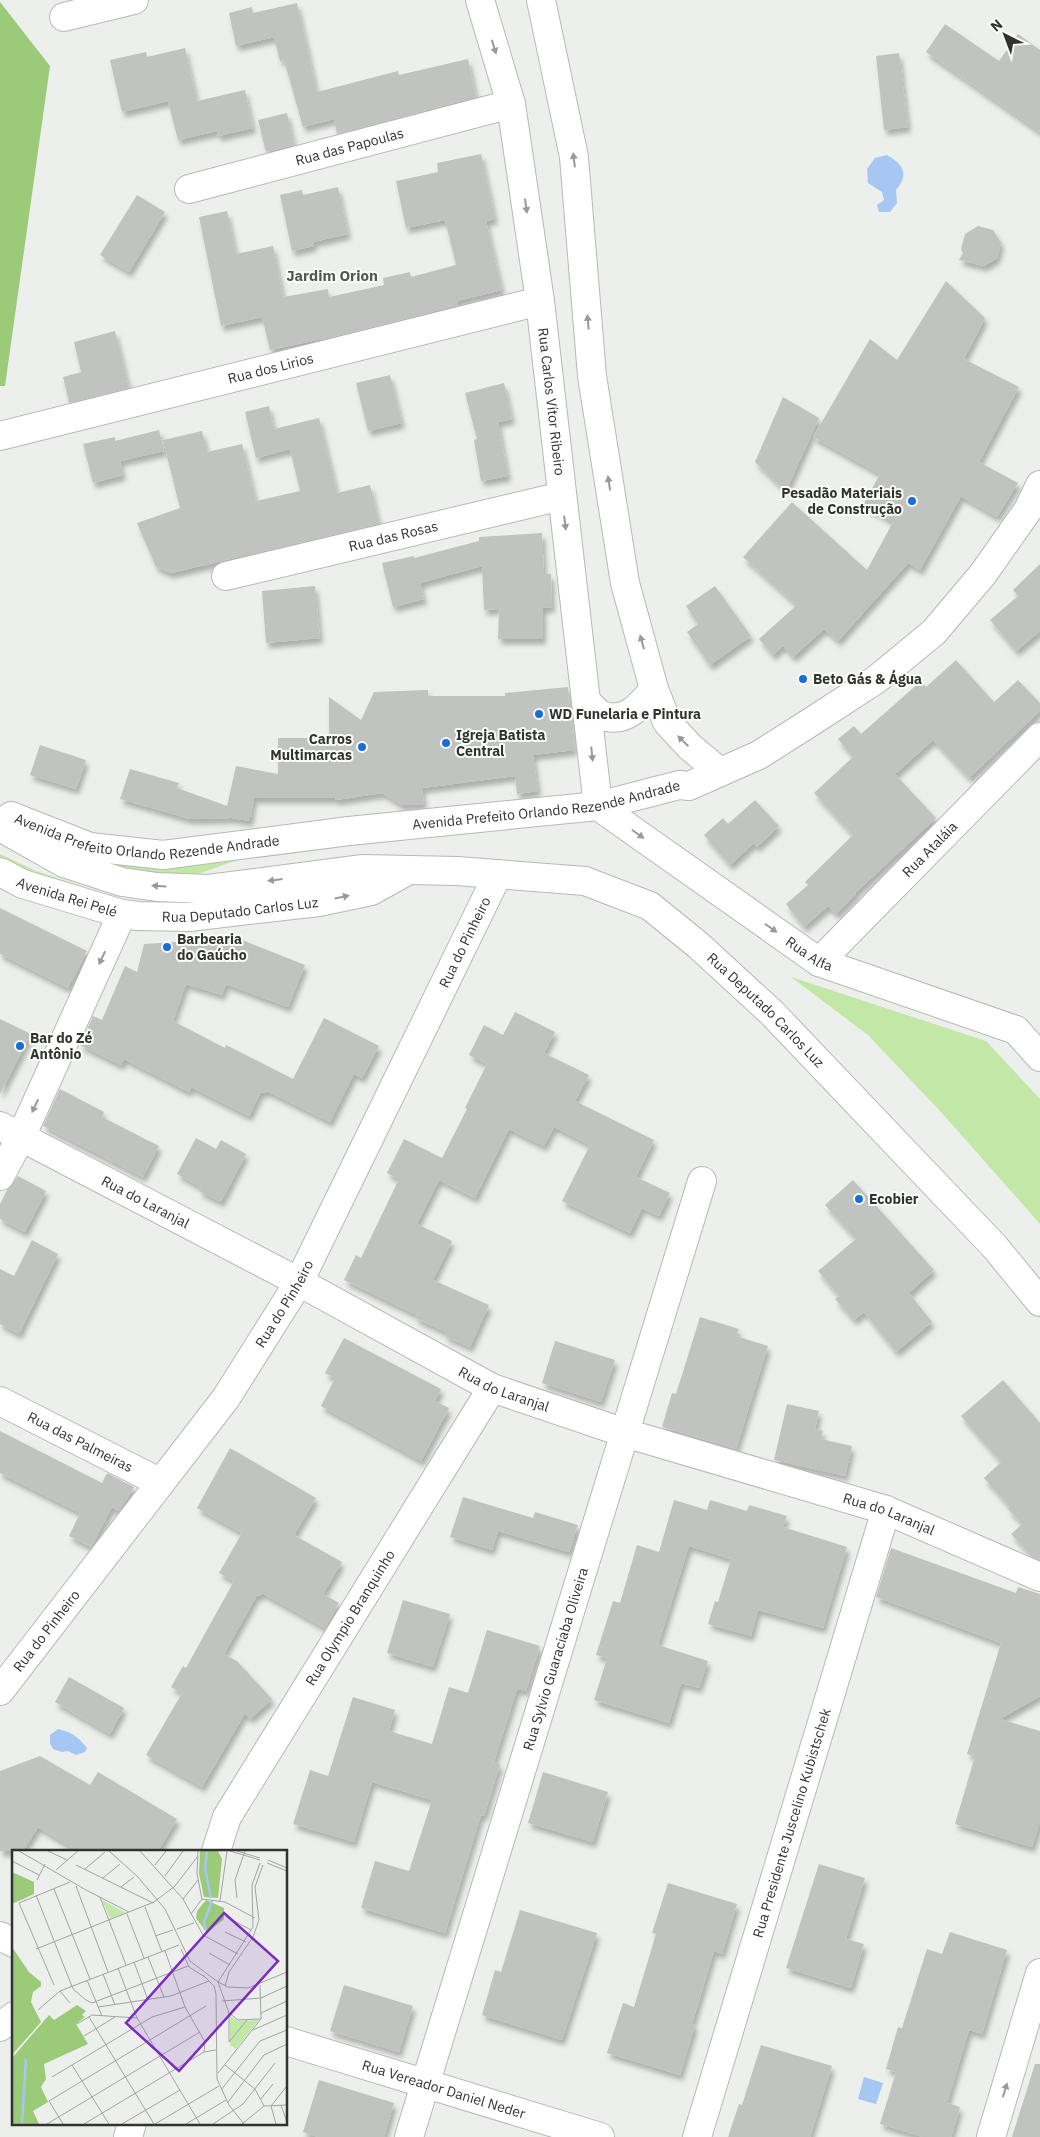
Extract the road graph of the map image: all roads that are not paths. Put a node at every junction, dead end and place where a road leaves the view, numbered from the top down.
1 (134, 0) edge
2 (480, 0) edge
3 (540, 0) edge
4 (64, 17) dead end
5 (511, 104) junction
6 (189, 188) dead end
7 (540, 301) junction
8 (0, 436) edge
9 (1040, 485) edge
10 (562, 496) junction
11 (226, 576) dead end
12 (654, 689) junction
13 (586, 701) junction
14 (1040, 738) edge
15 (720, 772) junction
16 (598, 806) junction
17 (0, 811) edge
18 (0, 827) edge
19 (349, 831) junction
20 (410, 870) junction
21 (0, 872) edge
22 (498, 874) junction
23 (208, 889) junction
24 (130, 915) junction
25 (819, 962) junction
26 (1028, 1031) edge
27 (1040, 1057) edge
28 (10, 1131) edge
29 (0, 1176) edge
30 (702, 1181) dead end
31 (300, 1282) junction
32 (1040, 1302) edge
33 (492, 1388) junction
34 (0, 1401) edge
35 (625, 1433) junction
36 (161, 1483) junction
37 (886, 1510) junction
38 (1040, 1577) edge
39 (5, 1674) edge
40 (216, 1850) edge
41 (0, 1936) edge
42 (12, 1942) edge
43 (1040, 1972) edge
44 (12, 2018) edge
45 (0, 2027) edge
46 (288, 2042) edge
47 (425, 2084) junction
48 (132, 2124) edge
49 (128, 2137) edge
50 (409, 2137) edge
51 (600, 2137) edge
52 (697, 2137) edge
53 (991, 2137) edge

1 - 4 street
2 -> 5 street, Rua Carlos Vítor Ribeiro
12 -> 3 street
5 - 6 street, Rua das Papoulas
5 -> 7 street, Rua Carlos Vítor Ribeiro
7 - 8 street, Rua dos Lirios
7 - 10 street, Rua Carlos Vítor Ribeiro
9 - 15 street, Avenida Prefeito Orlando Rezende Andrade
10 - 11 street, Rua das Rosas
10 -> 13 street, Rua Carlos Vítor Ribeiro
12 - 13 street
15 -> 12 street
13 -> 16 street, Rua Carlos Vítor Ribeiro
14 - 25 street, Rua Ataláia
15 - 16 street, Avenida Prefeito Orlando Rezende Andrade
16 - 19 street, Avenida Prefeito Orlando Rezende Andrade
16 -> 25 street, Rua Alfa
17 - 19 street, Avenida Prefeito Orlando Rezende Andrade
23 -> 18 street, Rua Deputado Carlos Luz
19 - 23 street, Rua Deputado Carlos Luz
20 - 22 street, Rua Deputado Carlos Luz
20 -> 23 street, Rua Deputado Carlos Luz
24 -> 20 street, Rua Deputado Carlos Luz
21 - 24 street, Avenida Rei Pelé
22 - 31 street, Rua do Pinheiro
22 - 32 street, Rua Deputado Carlos Luz
23 - 24 street, Rua Deputado Carlos Luz
24 -> 28 street
25 - 26 street, Rua Alfa
26 - 27 street, Rua Alfa
28 - 29 street
28 - 31 street, Rua do Laranjal
30 - 35 street, Rua Sylvio Guaraciaba Oliveira
31 - 33 street, Rua do Laranjal
31 - 36 street, Rua do Pinheiro
33 - 35 street, Rua do Laranjal
33 - 40 street, Rua Olympio Branquinho
34 - 36 street, Rua das Palmeiras
35 - 37 street, Rua do Laranjal
35 - 47 street, Rua Sylvio Guaraciaba Oliveira
36 - 39 street, Rua do Pinheiro
37 - 38 street, Rua do Laranjal
37 - 52 street, Rua Presidente Juscelino Kubistschek
41 - 42 street
53 -> 43 street
44 - 45 street
46 - 47 street, Rua Vereador Daniel Neder
47 - 50 street, Rua Sylvio Guaraciaba Oliveira
47 - 51 street, Rua Vereador Daniel Neder
48 - 49 street

